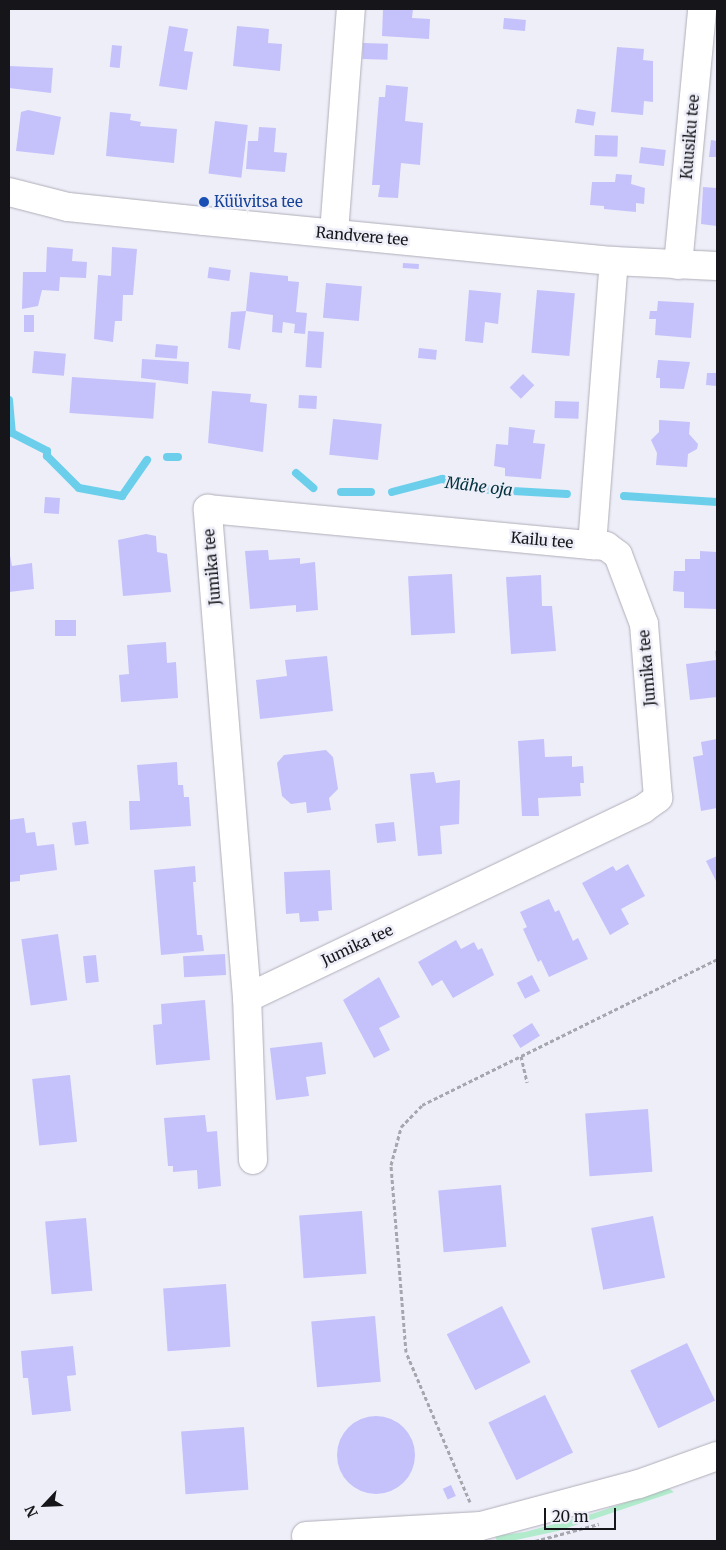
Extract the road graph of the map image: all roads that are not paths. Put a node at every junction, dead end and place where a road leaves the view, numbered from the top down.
1 (351, 9) edge
2 (702, 9) edge
3 (9, 192) edge
4 (334, 233) junction
5 (614, 261) junction
6 (678, 265) junction
7 (717, 266) edge
8 (208, 509) joint
9 (592, 545) junction
10 (247, 998) junction
11 (253, 1160) dead end
12 (717, 1456) edge
13 (306, 1536) dead end

1 - 4 street
2 - 6 street, Kuusiku tee
3 - 4 street, Randvere tee
4 - 5 street, Randvere tee
5 - 6 street, Randvere tee
5 - 9 street, Kailu tee
6 - 7 street, Randvere tee
8 - 9 street, Kailu tee
8 - 10 street, Jumika tee
9 - 10 street, Jumika tee
10 - 11 street
12 - 13 street

